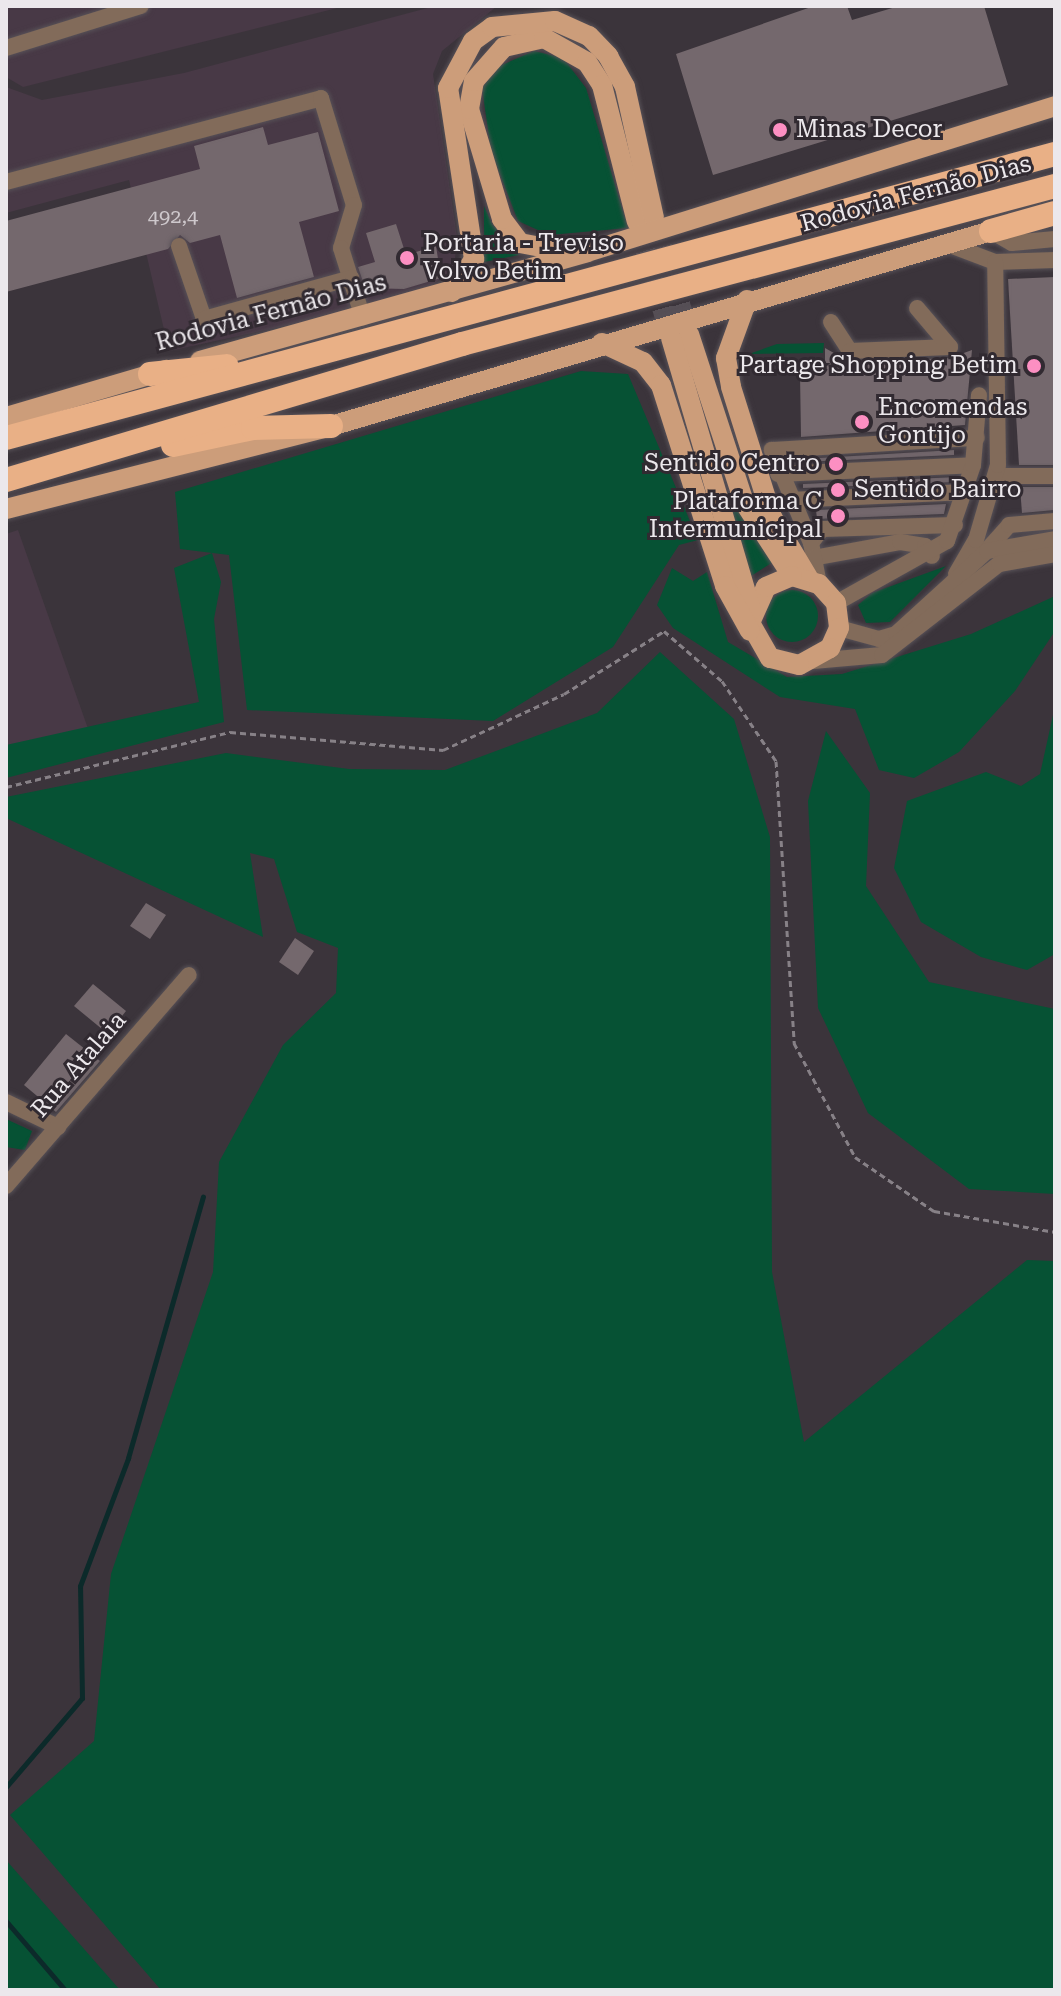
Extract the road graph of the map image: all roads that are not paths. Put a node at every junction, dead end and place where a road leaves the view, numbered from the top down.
1 (141, 6) edge
2 (8, 48) edge
3 (1055, 106) edge
4 (1055, 154) edge
5 (6, 182) edge
6 (1055, 186) edge
7 (1055, 213) edge
8 (991, 231) junction
9 (1055, 239) edge
10 (950, 245) junction
11 (179, 246) dead end
12 (587, 252) junction
13 (1055, 260) edge
14 (995, 262) junction
15 (351, 278) junction
16 (451, 292) junction
17 (747, 300) junction
18 (917, 308) dead end
19 (363, 318) junction
20 (831, 322) dead end
21 (602, 343) junction
22 (308, 356) junction
23 (150, 374) junction
24 (979, 395) dead end
25 (6, 417) edge
26 (331, 426) junction
27 (6, 438) edge
28 (977, 438) junction
29 (973, 465) junction
30 (778, 474) junction
31 (996, 476) junction
32 (1055, 476) edge
33 (6, 480) edge
34 (967, 492) junction
35 (992, 497) junction
36 (789, 500) junction
37 (6, 509) edge
38 (1055, 512) edge
39 (1055, 521) edge
40 (955, 525) junction
41 (1055, 539) edge
42 (812, 550) junction
43 (985, 552) junction
44 (1055, 554) edge
45 (932, 556) junction
46 (956, 574) junction
47 (807, 580) junction
48 (836, 603) junction
49 (751, 610) junction
50 (839, 628) junction
51 (752, 635) junction
52 (813, 661) junction
53 (189, 975) dead end
54 (6, 1102) edge
55 (58, 1127) junction
56 (6, 1186) edge

1 - 2 street
3 - 12 main road, Rodovia Fernão Dias
4 - 22 highway, Rodovia Fernão Dias
5 - 15 street
6 - 33 highway, Rodovia Fernão Dias
7 - 8 highway
8 - 9 street
8 - 10 main road
10 - 14 street
10 - 17 main road
11 - 15 street
12 - 16 main road, Rodovia Fernão Dias
12 - 16 main road
13 - 14 street
14 - 31 street
15 - 19 street
16 - 19 main road, Rodovia Fernão Dias
17 - 21 main road
17 - 47 main road
18 - 20 street
19 - 23 main road, Rodovia Fernão Dias
21 - 26 main road
21 - 51 main road
22 - 23 highway
22 - 27 highway, Rodovia Fernão Dias
23 - 25 main road, Rodovia Fernão Dias
24 - 28 street
26 - 33 highway
26 - 37 main road
28 - 29 street
28 - 30 street
29 - 30 street
29 - 34 street
30 - 36 street
31 - 32 street
31 - 35 street
34 - 36 street
34 - 40 street
35 - 38 street
35 - 46 street
36 - 42 street
39 - 43 street
40 - 42 street
40 - 45 street
41 - 43 street
42 - 45 street
42 - 47 street
43 - 46 street
44 - 52 street
45 - 48 street
46 - 50 street
47 - 48 main road
47 - 49 main road
47 - 49 main road
48 - 50 main road
49 - 51 main road
50 - 52 main road
51 - 52 main road
53 - 55 street, Rua Atalaia
54 - 55 street
55 - 56 street, Rua Atalaia

